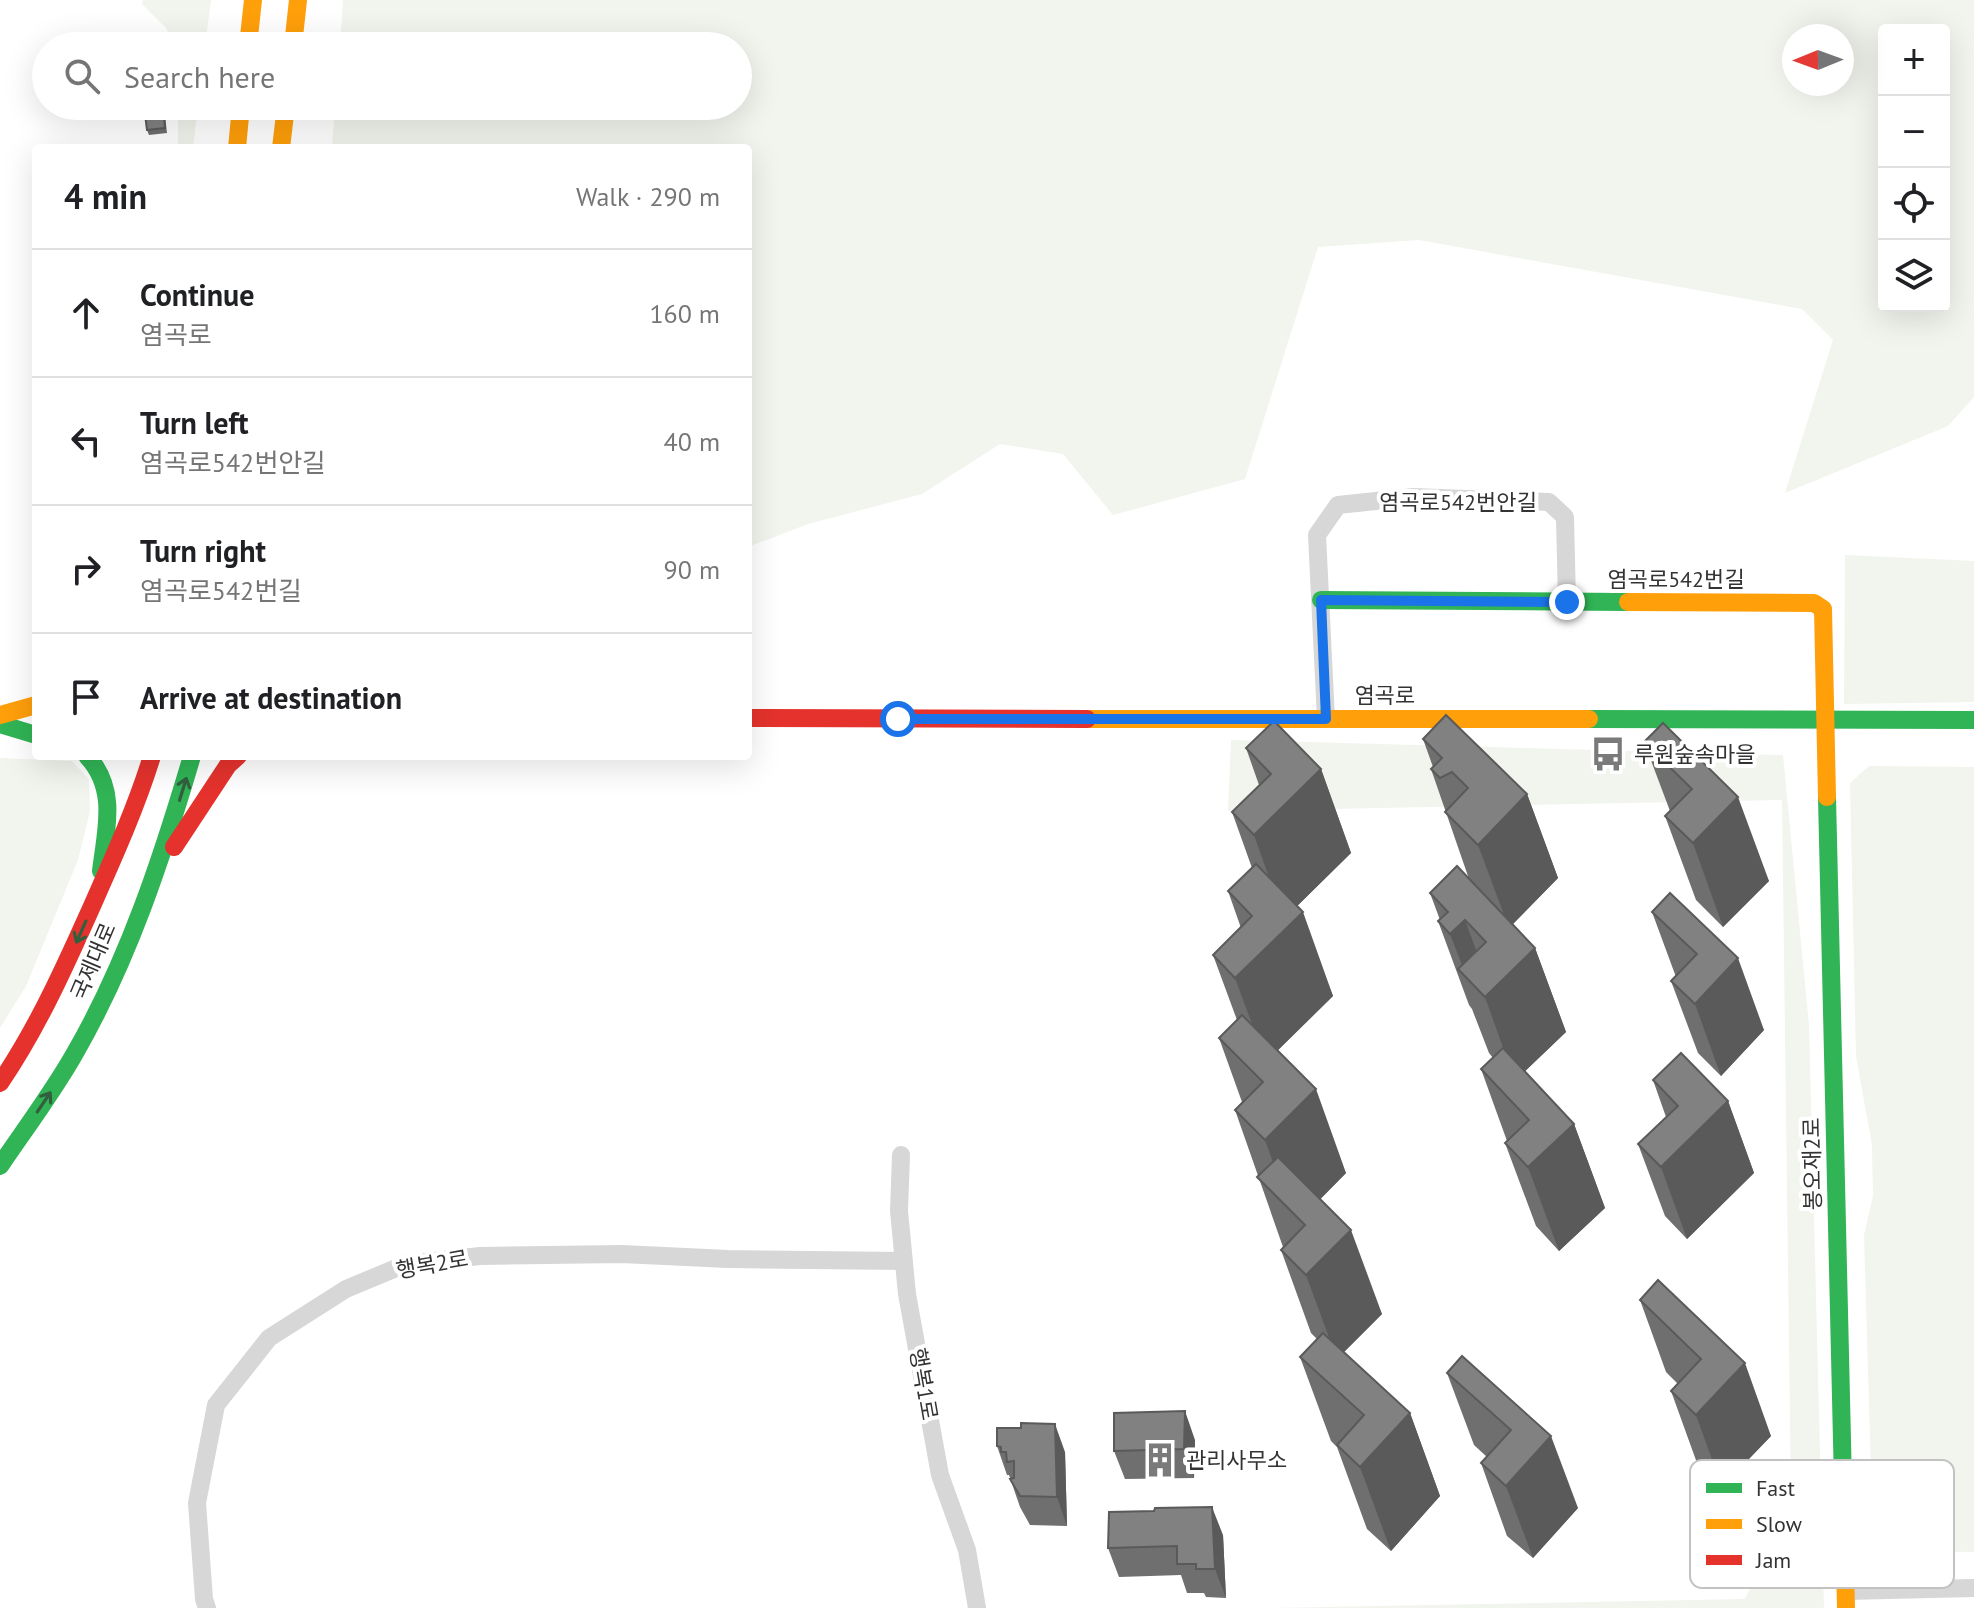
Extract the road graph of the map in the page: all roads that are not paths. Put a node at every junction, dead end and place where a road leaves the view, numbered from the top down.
1 (253, 0) edge
2 (298, 0) edge
3 (250, 32) edge
4 (295, 32) edge
5 (240, 120) edge
6 (284, 120) edge
7 (237, 144) edge
8 (281, 144) edge
9 (1321, 600) junction
10 (1567, 602) junction
11 (32, 707) edge
12 (752, 718) edge
13 (0, 719) edge
14 (32, 719) edge
15 (1326, 719) junction
16 (1826, 720) junction
17 (1974, 720) edge
18 (32, 733) edge
19 (91, 760) edge
20 (151, 760) edge
21 (191, 760) edge
22 (235, 760) edge
23 (157, 873) junction
24 (98, 894) junction
25 (0, 1083) edge
26 (901, 1155) dead end
27 (0, 1166) edge
28 (904, 1261) junction
29 (1843, 1460) edge
30 (1974, 1588) edge
31 (1846, 1600) edge
32 (207, 1608) edge
33 (977, 1608) edge

1 - 3 main road
2 - 4 main road
5 - 7 main road
6 - 8 main road
9 - 10 main road, 염곡로542번길
9 - 10 street, 염곡로542번안길
9 - 15 street, 염곡로542번안길
10 - 16 main road, 염곡로542번길
11 - 13 main road
12 - 15 main road, 염곡로
13 - 14 main road
13 - 18 main road
15 - 16 main road, 염곡로
16 - 17 main road, 염곡로
16 - 29 main road, 봉오재2로
19 - 24 main road
20 - 24 main road, 국제대로
23 -> 21 main road, 국제대로
22 - 23 main road
27 -> 23 main road, 국제대로
24 -> 25 main road, 국제대로
26 - 28 street, 행복1로
28 - 32 street, 행복2로
28 - 33 street, 행복1로
30 - 31 street

